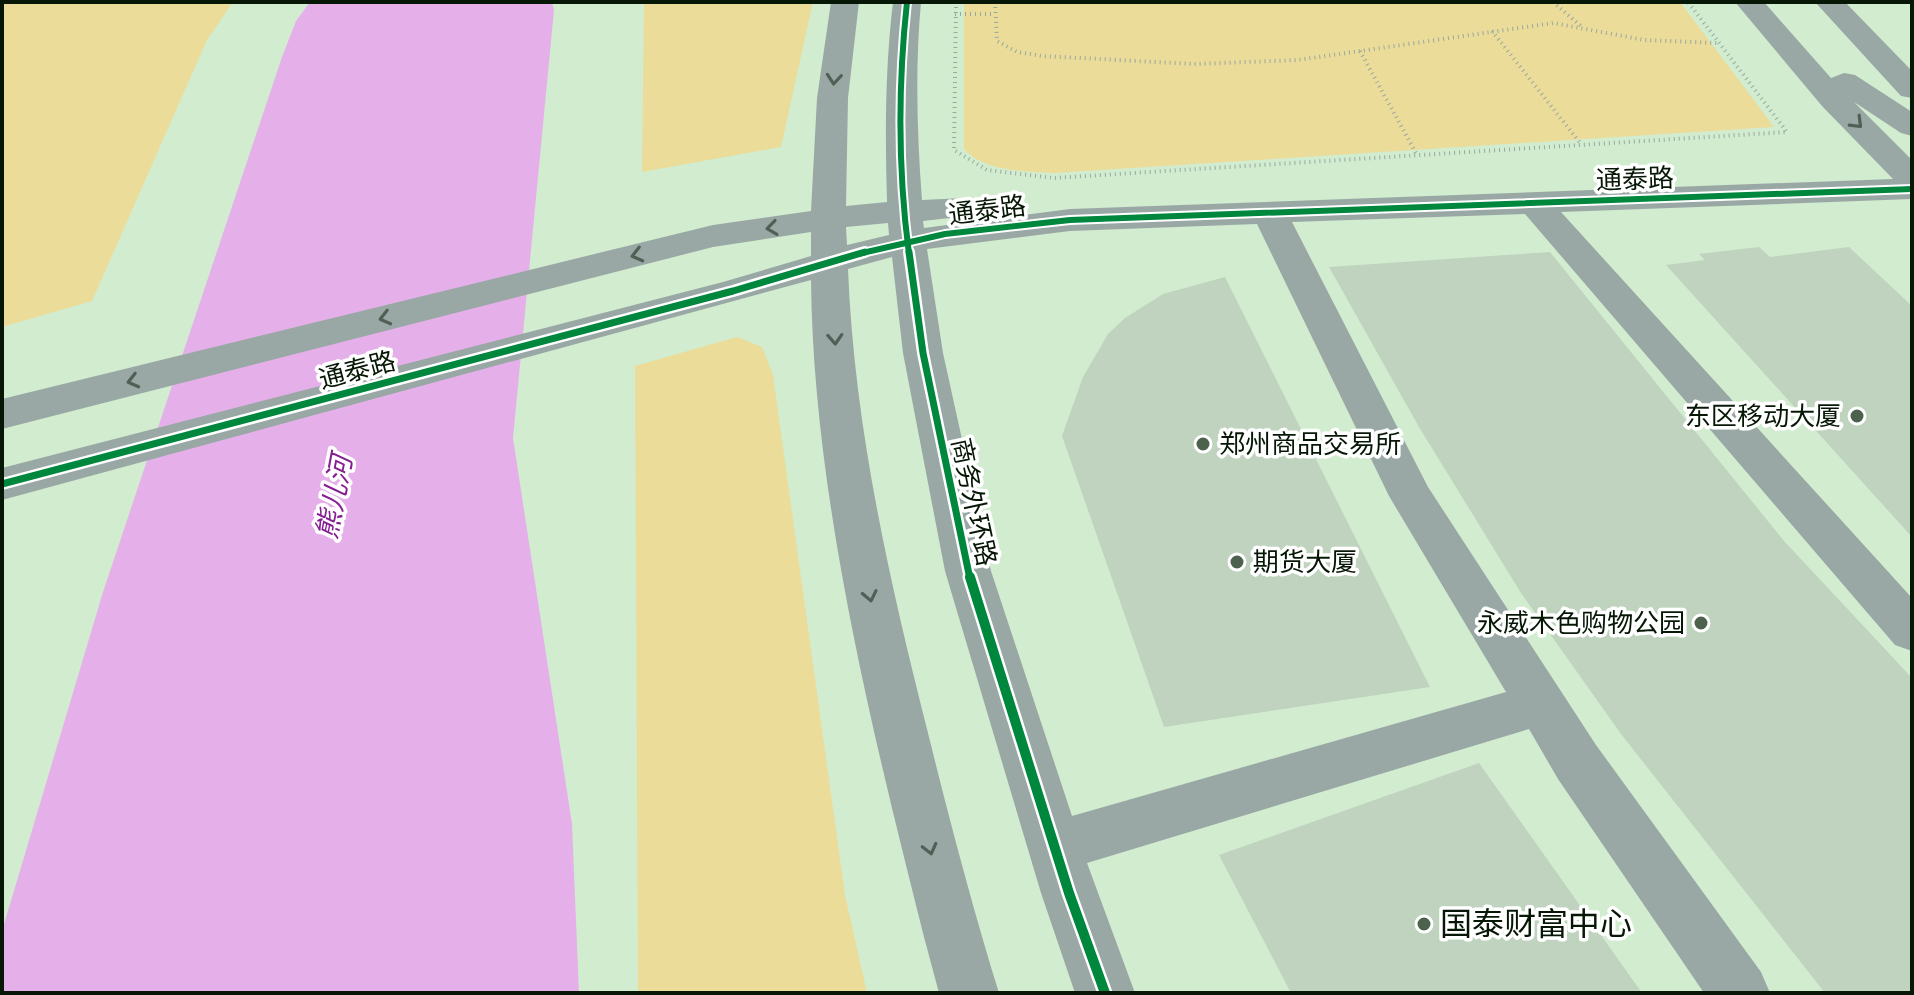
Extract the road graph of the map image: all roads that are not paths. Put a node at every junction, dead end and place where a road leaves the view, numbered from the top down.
1 (845, 2) edge
2 (907, 2) edge
3 (1749, 2) edge
4 (1772, 2) edge
5 (1829, 2) edge
6 (1912, 89) edge
7 (1912, 126) edge
8 (1910, 178) edge
9 (1534, 203) junction
10 (1269, 212) junction
11 (828, 219) junction
12 (907, 227) junction
13 (830, 262) junction
14 (2, 414) edge
15 (2, 484) edge
16 (1907, 618) edge
17 (1540, 704) junction
18 (1055, 847) junction
19 (969, 993) edge
20 (1105, 993) edge
21 (1740, 993) edge

1 -> 11 street
2 - 12 street, 商务外环路
3 -> 8 street
4 - 7 street
5 - 6 street
8 - 9 street, 通泰路
8 - 12 street, 通泰路
9 - 10 street, 通泰路
9 - 16 street
10 - 12 street, 通泰路
10 - 17 street
11 - 12 street, 通泰路
11 - 13 street
11 -> 14 street, 通泰路
12 - 13 street, 通泰路
12 - 18 street, 商务外环路
13 - 15 street, 通泰路
13 -> 19 street
17 - 18 street
17 - 21 street
18 - 20 street, 商务外环路

